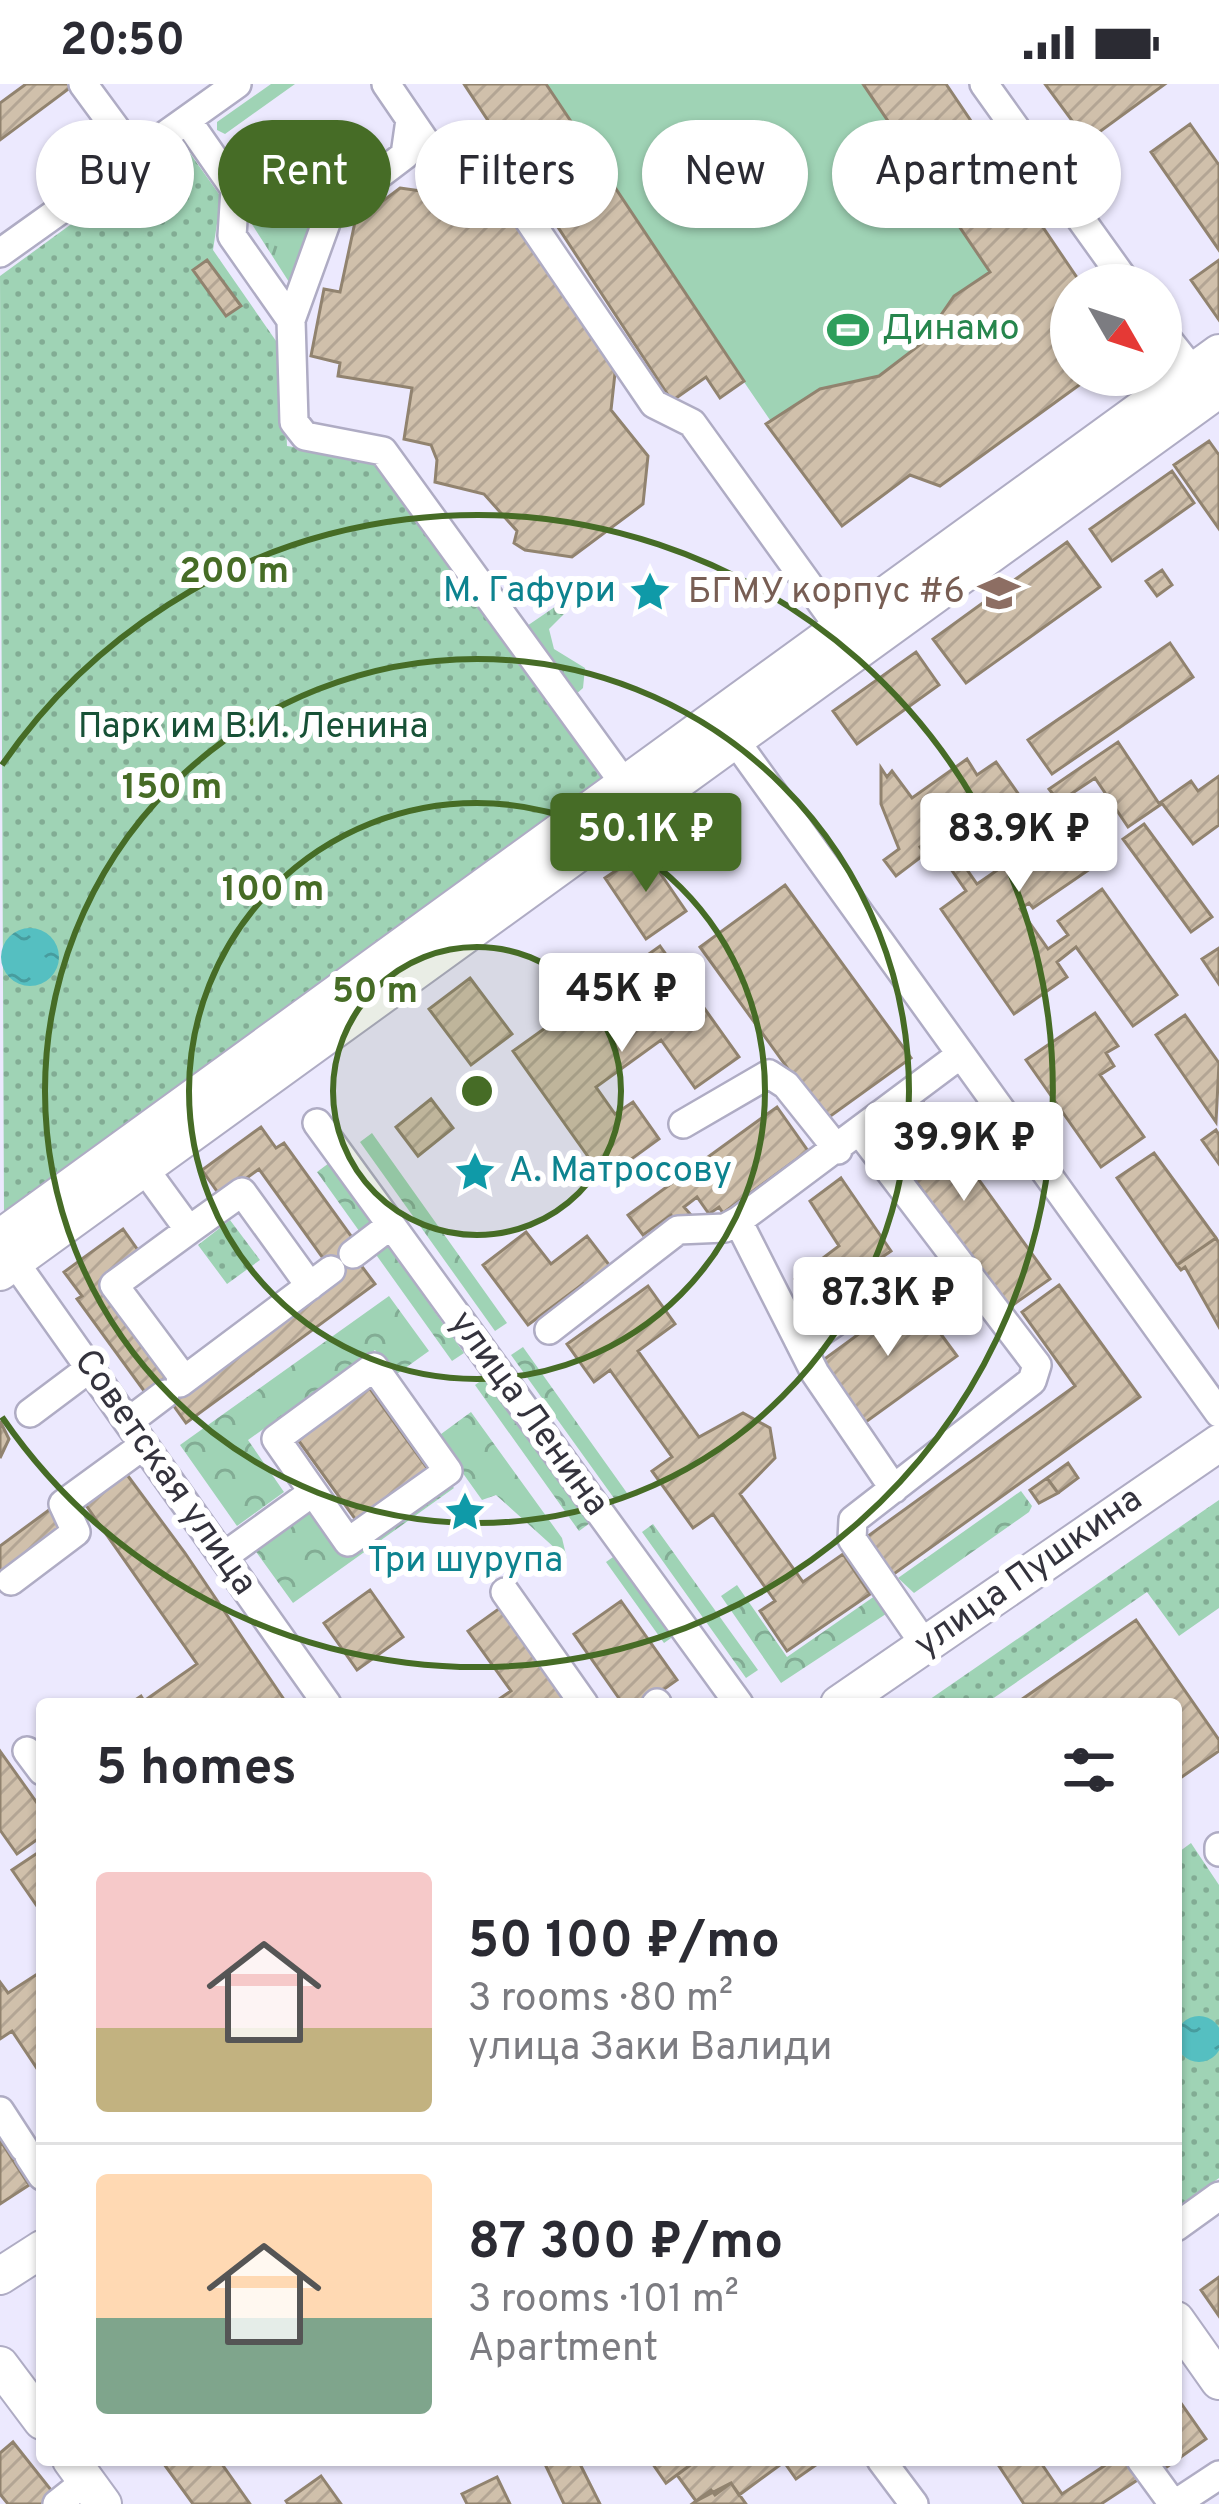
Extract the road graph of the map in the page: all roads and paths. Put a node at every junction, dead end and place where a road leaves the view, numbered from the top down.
1 (83, 84) edge
2 (237, 84) edge
3 (386, 84) edge
4 (984, 84) edge
5 (110, 120) edge
6 (187, 120) edge
7 (410, 120) junction
8 (194, 130) edge
9 (36, 227) edge
10 (0, 253) edge
11 (1113, 264) edge
12 (291, 320) junction
13 (1182, 352) edge
14 (1212, 383) edge
15 (839, 627) junction
16 (725, 727) junction
17 (624, 783) junction
18 (960, 1054) junction
19 (317, 1123) dead end
20 (682, 1124) dead end
21 (849, 1141) junction
22 (143, 1168) junction
23 (738, 1221) junction
24 (391, 1225) junction
25 (189, 1230) junction
26 (4, 1253) edge
27 (331, 1270) junction
28 (904, 1276) dead end
29 (550, 1330) dead end
30 (801, 1345) junction
31 (90, 1368) junction
32 (176, 1386) junction
33 (31, 1413) dead end
34 (1219, 1413) edge
35 (136, 1433) junction
36 (1219, 1443) edge
37 (894, 1489) junction
38 (313, 1492) junction
39 (223, 1557) junction
40 (11, 1580) dead end
41 (505, 1592) dead end
42 (925, 1645) junction
43 (321, 1698) edge
44 (580, 1698) edge
45 (735, 1698) edge
46 (848, 1698) edge
47 (0, 2111) edge
48 (32, 2160) edge
49 (1219, 2196) edge
50 (1182, 2223) edge
51 (36, 2253) edge
52 (0, 2276) edge
53 (1182, 2329) edge
54 (0, 2365) edge
55 (1219, 2381) edge
56 (36, 2413) edge
57 (886, 2466) edge
58 (1146, 2466) edge
59 (1219, 2475) edge
60 (87, 2482) edge
61 (57, 2504) edge
62 (914, 2504) edge
63 (1174, 2504) edge

1 - 5 street
2 - 6 street
3 - 7 street
4 - 11 street
7 - 12 street
7 - 15 street
8 - 12 street
9 - 10 street
12 - 17 street
13 - 14 street
14 - 15 main road
14 - 16 main road
15 - 16 main road
16 - 17 main road
16 - 18 street
16 - 22 main road
17 - 26 main road
18 - 21 street
18 - 34 street
19 - 24 street, улица Ленина
20 - 21 street
21 - 23 street
21 - 37 street
22 - 25 street
22 - 26 main road
23 - 29 street
23 - 30 street
24 - 27 street
24 - 45 street, улица Ленина
25 - 27 street
25 - 32 street
26 - 31 street, Советская улица
27 - 32 street
28 - 30 street
30 - 37 street
31 - 33 street
31 - 35 street, Советская улица
32 - 35 street
35 - 39 street, Советская улица
35 - 40 street
36 - 42 main road, улица Пушкина
37 - 42 street
38 - 38 street
38 - 39 street
39 - 43 street, Советская улица
41 - 44 street
42 - 46 main road, улица Пушкина
47 - 48 street
49 - 50 street
51 - 52 main road
53 - 55 main road
54 - 56 main road
57 - 62 street
58 - 63 street
59 - 63 street
60 - 61 street

